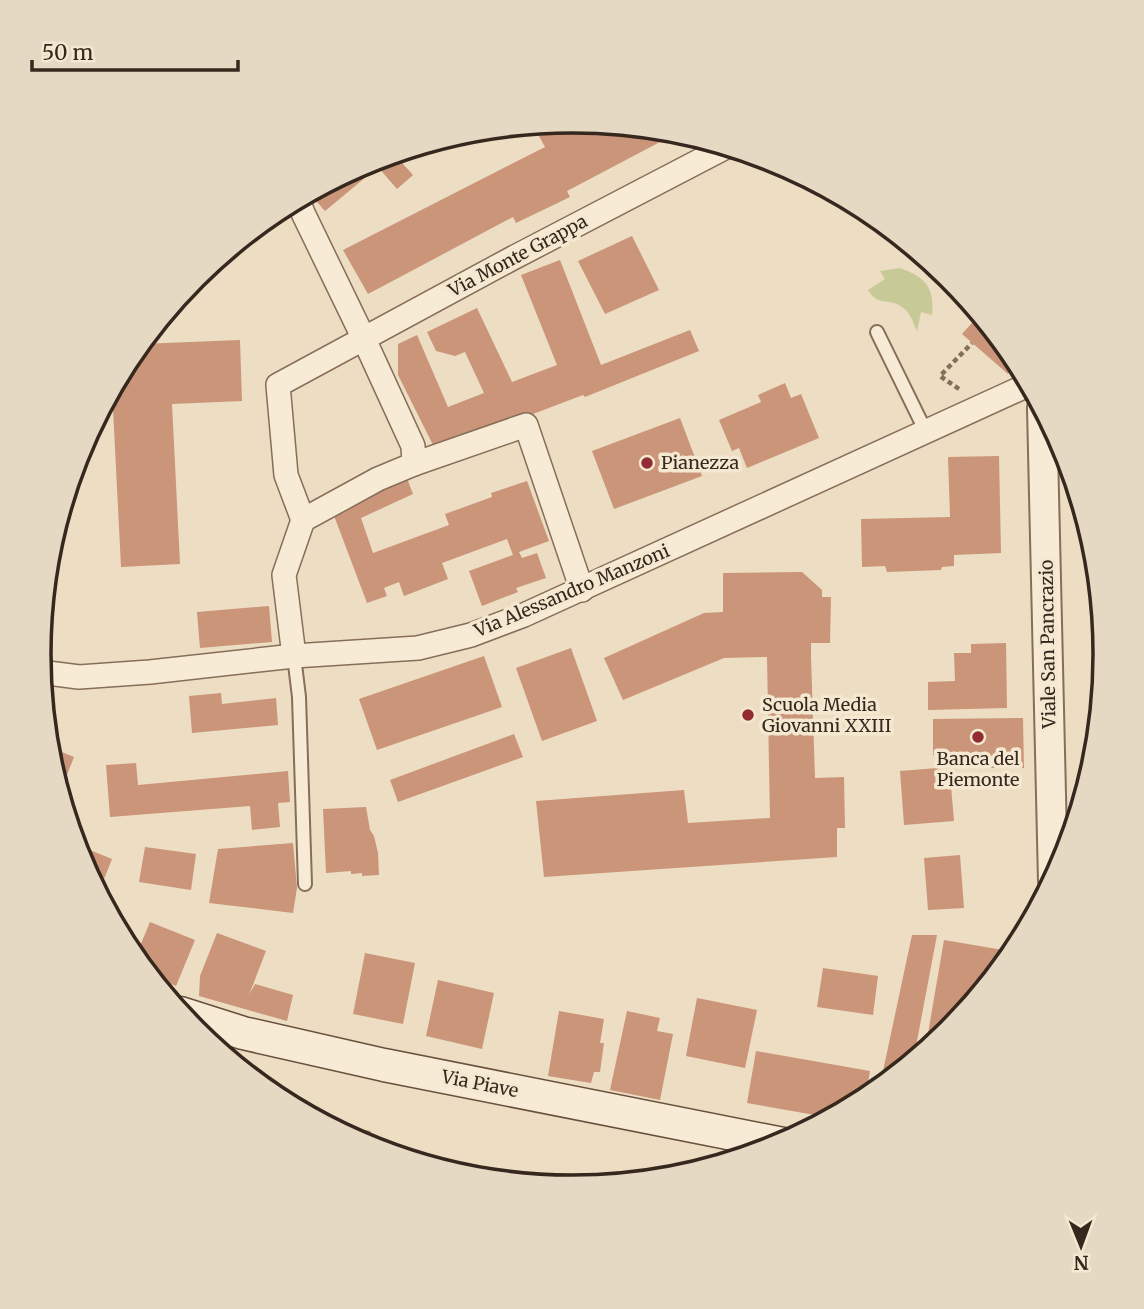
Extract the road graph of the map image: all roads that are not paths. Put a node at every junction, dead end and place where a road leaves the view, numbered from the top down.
1 (714, 153) edge
2 (302, 209) edge
3 (877, 332) dead end
4 (364, 339) junction
5 (1020, 389) edge
6 (1043, 431) edge
7 (926, 432) junction
8 (414, 464) junction
9 (303, 520) junction
10 (582, 590) junction
11 (293, 656) junction
12 (52, 673) edge
13 (1052, 857) edge
14 (305, 884) dead end
15 (199, 1019) edge
16 (761, 1140) edge

1 - 4 street, Via Monte Grappa
2 - 4 street
3 - 7 lane
4 - 8 street
4 - 9 street, Via Monte Grappa
5 - 7 street, Via Alessandro Manzoni
6 - 13 street, Viale San Pancrazio
7 - 10 street, Via Alessandro Manzoni
8 - 9 street
8 - 10 street
9 - 11 street
10 - 11 street, Via Alessandro Manzoni
11 - 12 street, Via Alessandro Manzoni
11 - 14 lane
15 - 16 main road, Via Piave

